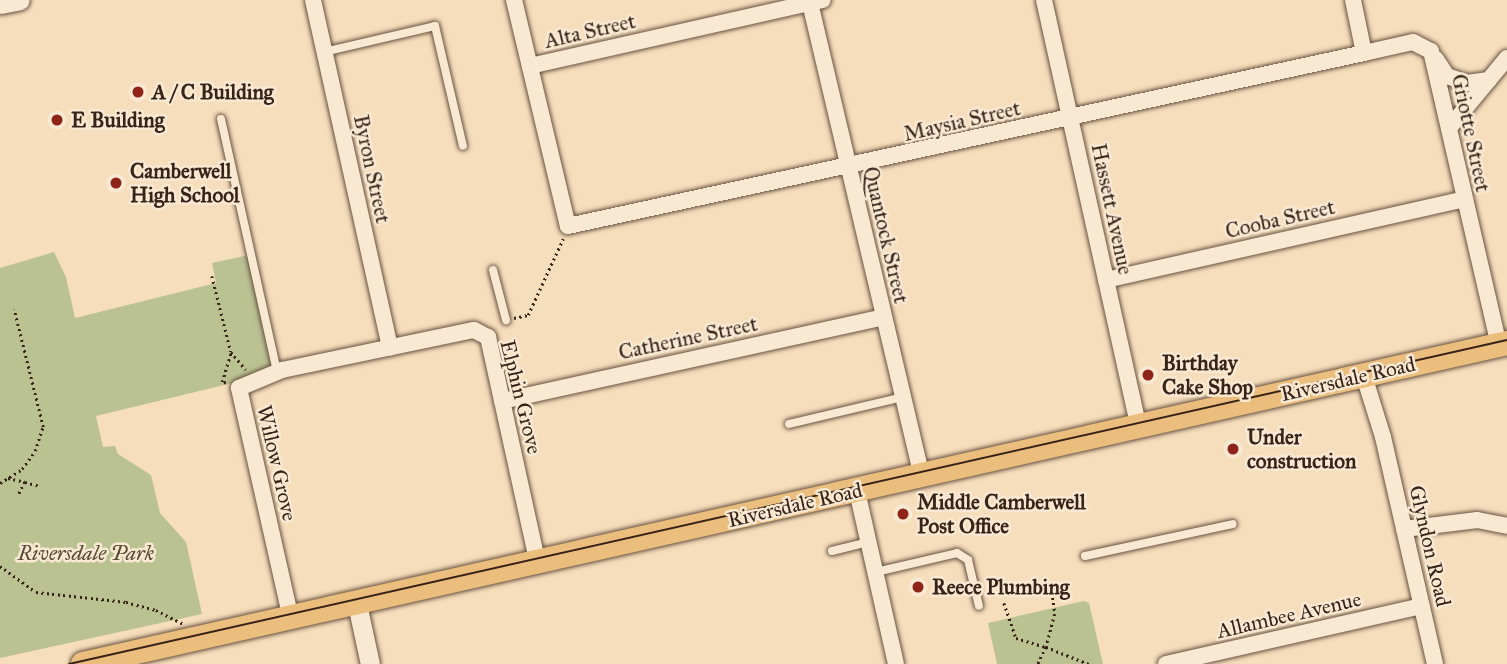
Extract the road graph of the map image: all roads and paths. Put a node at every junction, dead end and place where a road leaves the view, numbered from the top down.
1 (20, 0) edge
2 (313, 0) edge
3 (514, 0) edge
4 (1044, 0) edge
5 (1353, 0) edge
6 (816, 1) edge
7 (0, 5) edge
8 (324, 51) junction
9 (1431, 51) junction
10 (1364, 53) junction
11 (1507, 58) edge
12 (530, 66) junction
13 (1489, 80) junction
14 (221, 119) dead end
15 (1071, 119) junction
16 (1449, 128) junction
17 (463, 146) dead end
18 (849, 168) junction
19 (1464, 199) junction
20 (568, 226) junction
21 (493, 270) dead end
22 (212, 276) dead end
23 (1106, 280) junction
24 (14, 310) dead end
25 (884, 317) junction
26 (506, 320) joint
27 (1503, 344) edge
28 (390, 348) junction
29 (231, 352) junction
30 (277, 372) junction
31 (1369, 375) junction
32 (255, 381) junction
33 (239, 387) junction
34 (903, 397) junction
35 (502, 401) junction
36 (789, 424) dead end
37 (1139, 427) junction
38 (922, 476) junction
39 (8, 478) junction
40 (25, 482) junction
41 (0, 484) edge
42 (40, 486) dead end
43 (857, 491) junction
44 (19, 494) dead end
45 (1233, 524) dead end
46 (1507, 526) edge
47 (1406, 534) junction
48 (868, 542) junction
49 (832, 551) dead end
50 (1084, 556) dead end
51 (538, 564) junction
52 (0, 566) edge
53 (876, 572) junction
54 (1052, 593) dead end
55 (1004, 603) dead end
56 (357, 604) junction
57 (979, 606) dead end
58 (1422, 606) junction
59 (291, 619) junction
60 (185, 625) dead end
61 (1046, 647) junction
62 (83, 664) edge
63 (370, 664) edge
64 (896, 664) edge
65 (1038, 664) edge
66 (1089, 664) edge
67 (1166, 664) edge
68 (1435, 664) edge

1 - 7 street
2 - 8 street, Byron Street
3 - 12 street
4 - 15 street, Hassett Avenue
5 - 10 street
6 - 12 street, Alta Street
6 - 18 street, Quantock Street
8 - 17 lane
8 - 28 street, Byron Street
9 - 10 street, Griotte Street
9 - 13 street
9 - 16 street, Griotte Street
10 - 15 street, Maysia Street
11 - 13 street
12 - 20 street
13 - 16 street
14 - 30 lane
15 - 18 street, Maysia Street
15 - 23 street, Hassett Avenue
16 - 19 street, Griotte Street
18 - 20 street, Maysia Street
18 - 25 street, Quantock Street
19 - 23 street, Cooba Street
19 - 27 street, Griotte Street
20 - 26 path
21 - 26 lane
22 - 29 path
23 - 37 street, Hassett Avenue
24 - 39 path
25 - 34 street, Quantock Street
25 - 35 street, Catherine Street
27 - 31 main road, Riversdale Road
28 - 30 street, Willow Grove
28 - 35 street, Elphin Grove
29 - 32 path
29 - 33 path
30 - 32 street, Willow Grove
31 - 37 main road, Riversdale Road
31 - 47 street, Glyndon Road
32 - 33 street, Willow Grove
33 - 59 street, Willow Grove
34 - 36 lane
34 - 38 street, Quantock Street
35 - 51 street, Elphin Grove
37 - 38 main road, Riversdale Road
38 - 43 main road, Riversdale Road
39 - 40 path
39 - 41 path
40 - 42 path
40 - 44 path
43 - 48 street
43 - 51 main road, Riversdale Road
45 - 50 lane
46 - 47 street
47 - 58 street, Glyndon Road
48 - 49 lane
48 - 53 street
51 - 56 main road, Riversdale Road
52 - 60 path
53 - 57 lane
53 - 64 street
54 - 61 path
55 - 61 path
56 - 59 main road, Riversdale Road
56 - 63 street
58 - 67 street, Allambee Avenue
58 - 68 street, Glyndon Road
59 - 62 main road, Riversdale Road
61 - 65 path
61 - 66 path

